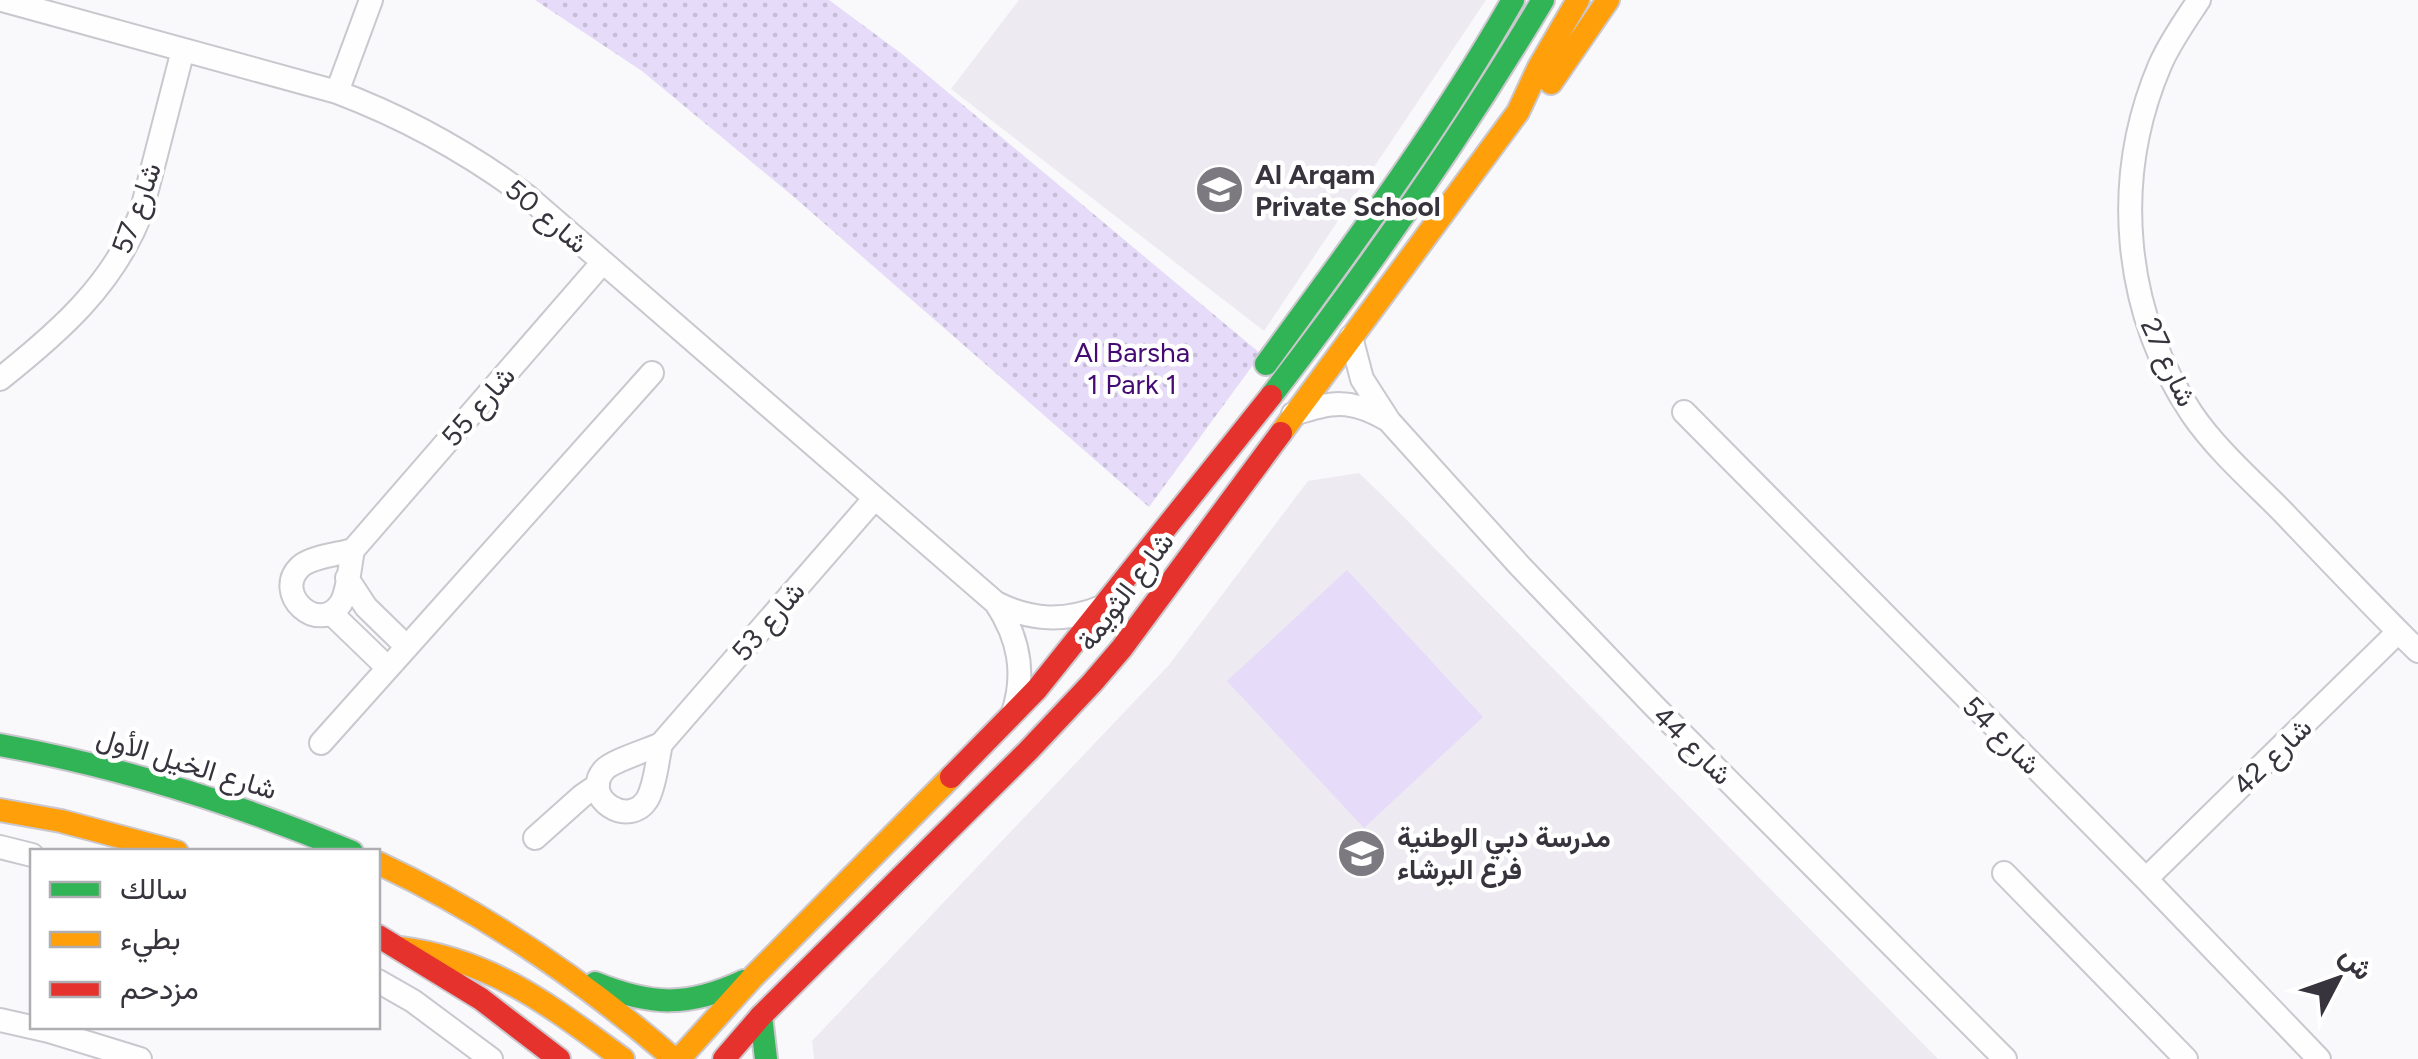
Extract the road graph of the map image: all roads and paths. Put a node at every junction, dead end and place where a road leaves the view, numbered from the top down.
1 (2, 0) edge
2 (372, 0) edge
3 (1513, 0) edge
4 (1543, 0) edge
5 (1578, 0) edge
6 (1608, 0) edge
7 (2199, 0) edge
8 (32, 4) edge
9 (183, 50) junction
10 (337, 92) junction
11 (1518, 112) junction
12 (603, 262) junction
13 (1352, 337) junction
14 (652, 374) dead end
15 (0, 379) edge
16 (1684, 412) dead end
17 (1294, 414) junction
18 (1389, 421) junction
19 (1230, 445) junction
20 (874, 498) junction
21 (353, 550) junction
22 (347, 578) junction
23 (996, 603) junction
24 (1104, 606) junction
25 (330, 612) junction
26 (2398, 632) junction
27 (407, 646) junction
28 (2418, 651) edge
29 (388, 668) junction
30 (1013, 716) junction
31 (321, 742) dead end
32 (661, 744) junction
33 (0, 745) edge
34 (598, 785) junction
35 (0, 810) edge
36 (535, 838) dead end
37 (0, 846) edge
38 (166, 849) edge
39 (345, 849) edge
40 (30, 854) edge
41 (380, 864) edge
42 (2004, 873) dead end
43 (2146, 879) junction
44 (380, 937) edge
45 (400, 948) junction
46 (558, 966) junction
47 (753, 977) junction
48 (380, 982) edge
49 (761, 1016) junction
50 (0, 1020) edge
51 (30, 1027) edge
52 (40, 1029) edge
53 (2305, 1054) edge
54 (140, 1059) edge
55 (491, 1059) edge
56 (559, 1059) edge
57 (623, 1059) edge
58 (676, 1059) edge
59 (724, 1059) edge
60 (766, 1059) edge
61 (2005, 1059) edge
62 (2186, 1059) edge

1 - 8 street, شارع 50
2 - 10 street
3 - 19 street, شارع الثويمة
4 - 19 street, شارع الثويمة
5 - 11 street, شارع الثويمة
6 - 11 street, شارع الثويمة
7 - 26 street, شارع 27
8 - 9 street, شارع 50
9 - 10 street, شارع 50
9 - 15 street, شارع 57
10 - 12 street, شارع 50
11 - 13 street, شارع الثويمة
12 - 20 street, شارع 50
12 - 21 street, شارع 55
13 - 17 street, شارع الثويمة
13 - 18 street, شارع 44
14 - 27 street
16 - 43 street, شارع 54
17 - 18 street, شارع 44
17 - 49 street, شارع الثويمة
18 - 61 street, شارع 44
19 - 24 street, شارع الثويمة
20 - 23 street, شارع 50
20 - 32 street, شارع 53
21 - 22 street
21 - 25 street
22 - 25 street
22 - 27 street
23 - 24 street, شارع 50
23 - 30 street, شارع 50
24 - 30 street, شارع الثويمة
25 - 29 street
26 - 28 street, شارع 27
26 - 43 street, شارع 42
27 - 29 street
29 - 31 street
30 - 47 street, شارع الثويمة
32 - 34 street
32 - 34 street
33 - 39 street, شارع الخيل الأول
34 - 36 street
35 - 38 street
37 - 40 street
41 - 46 street
42 - 62 street
43 - 53 street, شارع 54
44 - 45 street
45 - 56 street
45 - 57 street
46 - 47 street
46 - 58 street
47 - 58 street, شارع الثويمة
48 - 55 street
49 - 59 street, شارع الثويمة
49 - 60 street
50 - 51 street
52 - 54 street

